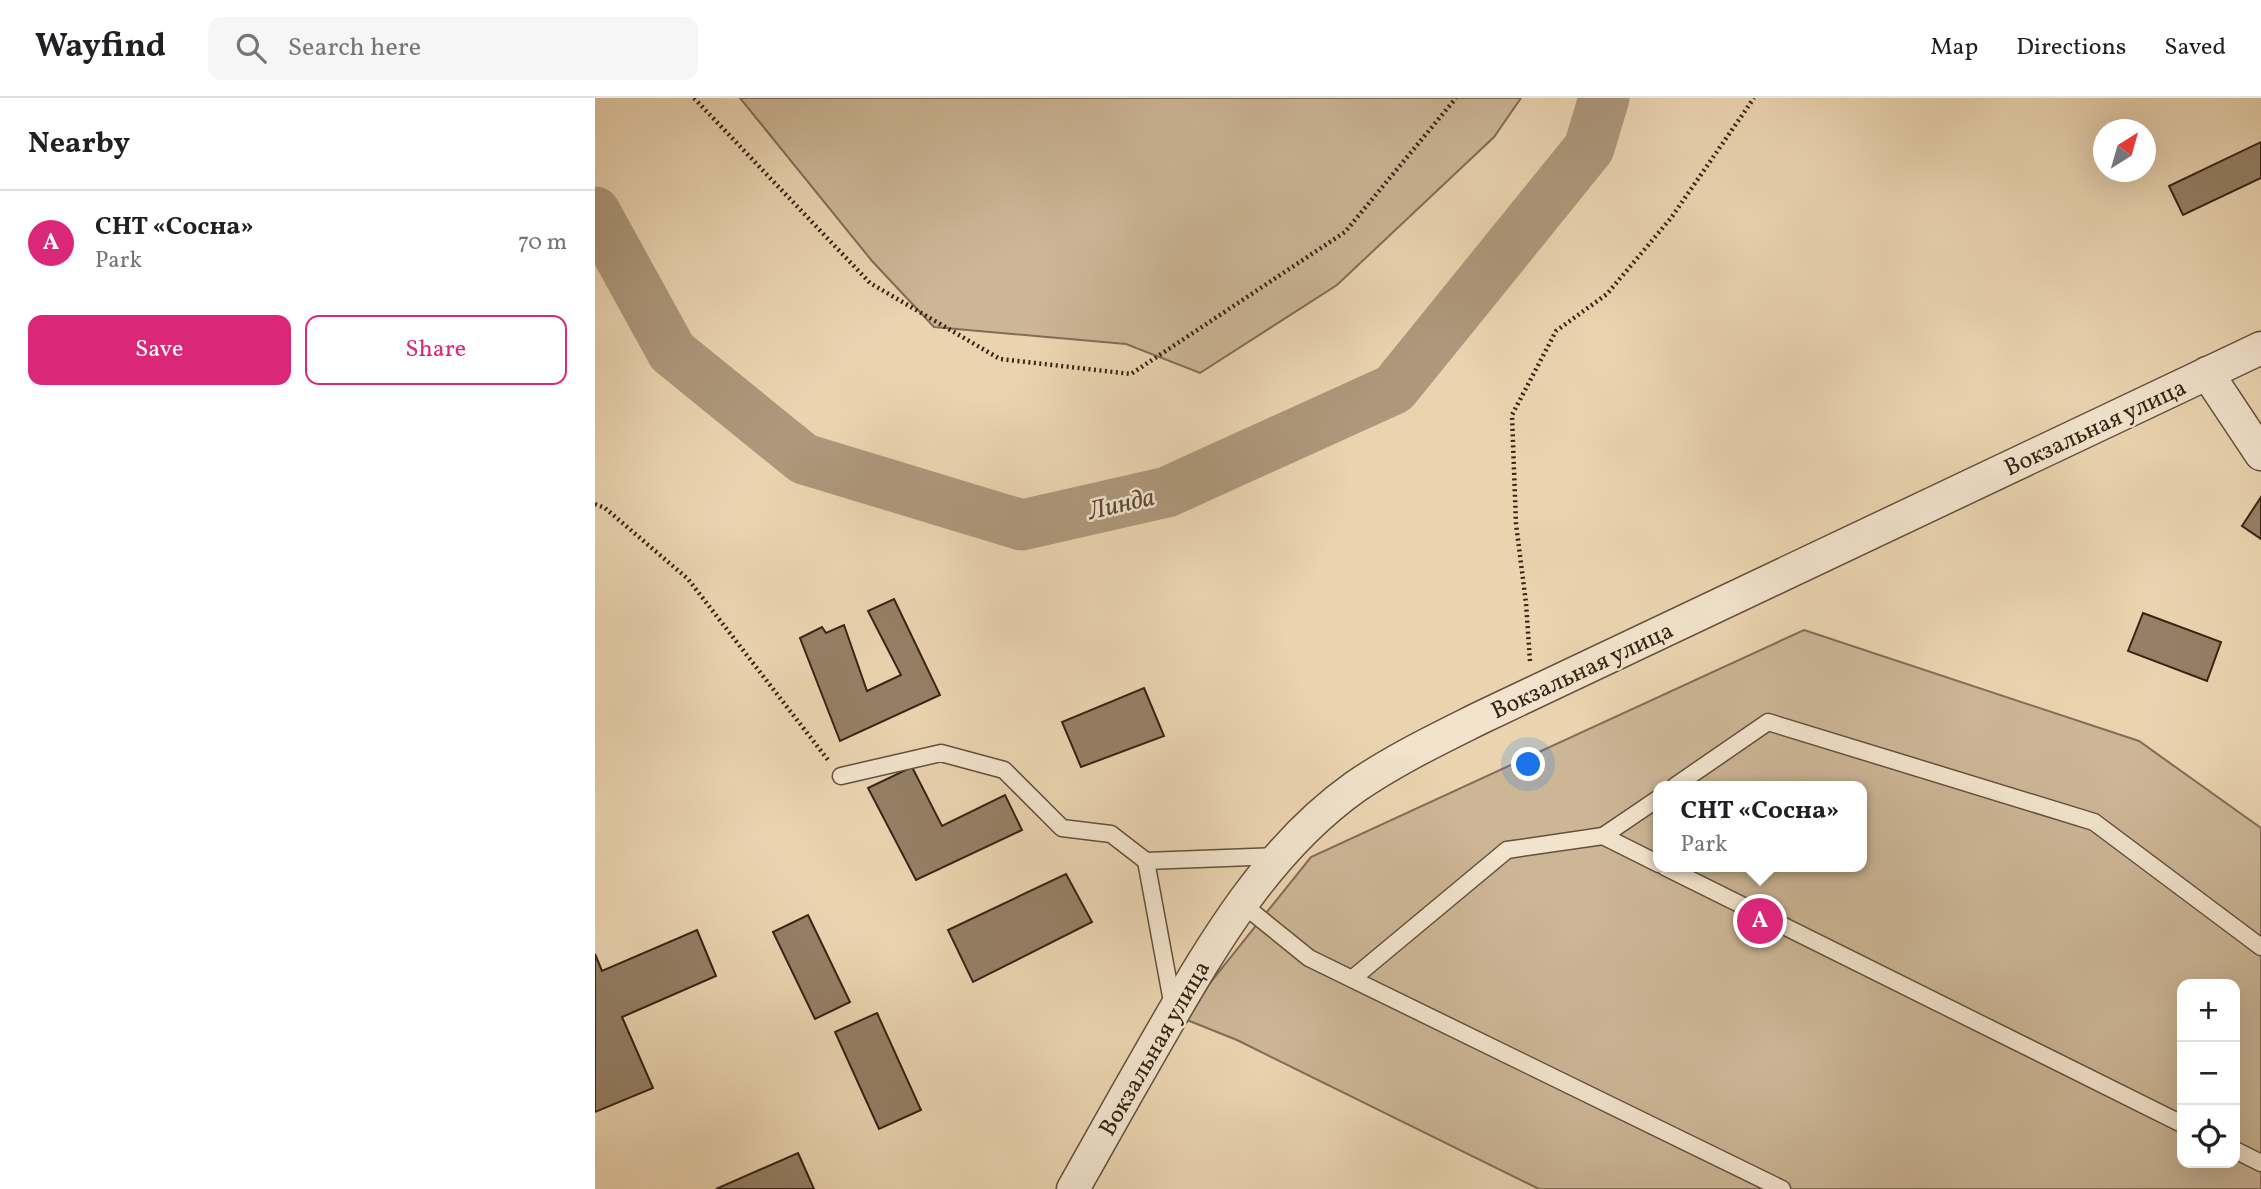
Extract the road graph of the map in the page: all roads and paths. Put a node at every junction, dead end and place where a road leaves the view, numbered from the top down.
1 (694, 98) edge
2 (1455, 98) edge
3 (1754, 98) edge
4 (2261, 348) edge
5 (2207, 373) junction
6 (2261, 454) edge
7 (595, 504) edge
8 (1532, 694) junction
9 (841, 776) joint
10 (1682, 781) edge
11 (1653, 801) edge
12 (1603, 836) junction
13 (1279, 856) junction
14 (1146, 861) junction
15 (1653, 861) edge
16 (1675, 872) edge
17 (1241, 903) junction
18 (2261, 947) edge
19 (1352, 979) junction
20 (1174, 1012) junction
21 (2177, 1122) edge
22 (2240, 1152) edge
23 (2261, 1163) edge
24 (1073, 1189) edge
25 (1782, 1189) edge

1 - 2 path
3 - 8 path
4 - 5 street, Вокзальная улица
5 - 6 street
5 - 8 street, Вокзальная улица
7 - 9 path
8 - 13 street, Вокзальная улица
9 - 14 lane
10 - 18 lane
11 - 12 lane
12 - 15 lane
12 - 19 lane
13 - 14 lane
13 - 17 street, Вокзальная улица
14 - 20 lane
16 - 21 lane
17 - 19 lane
17 - 20 street, Вокзальная улица
19 - 25 lane
20 - 24 street, Вокзальная улица
22 - 23 lane

